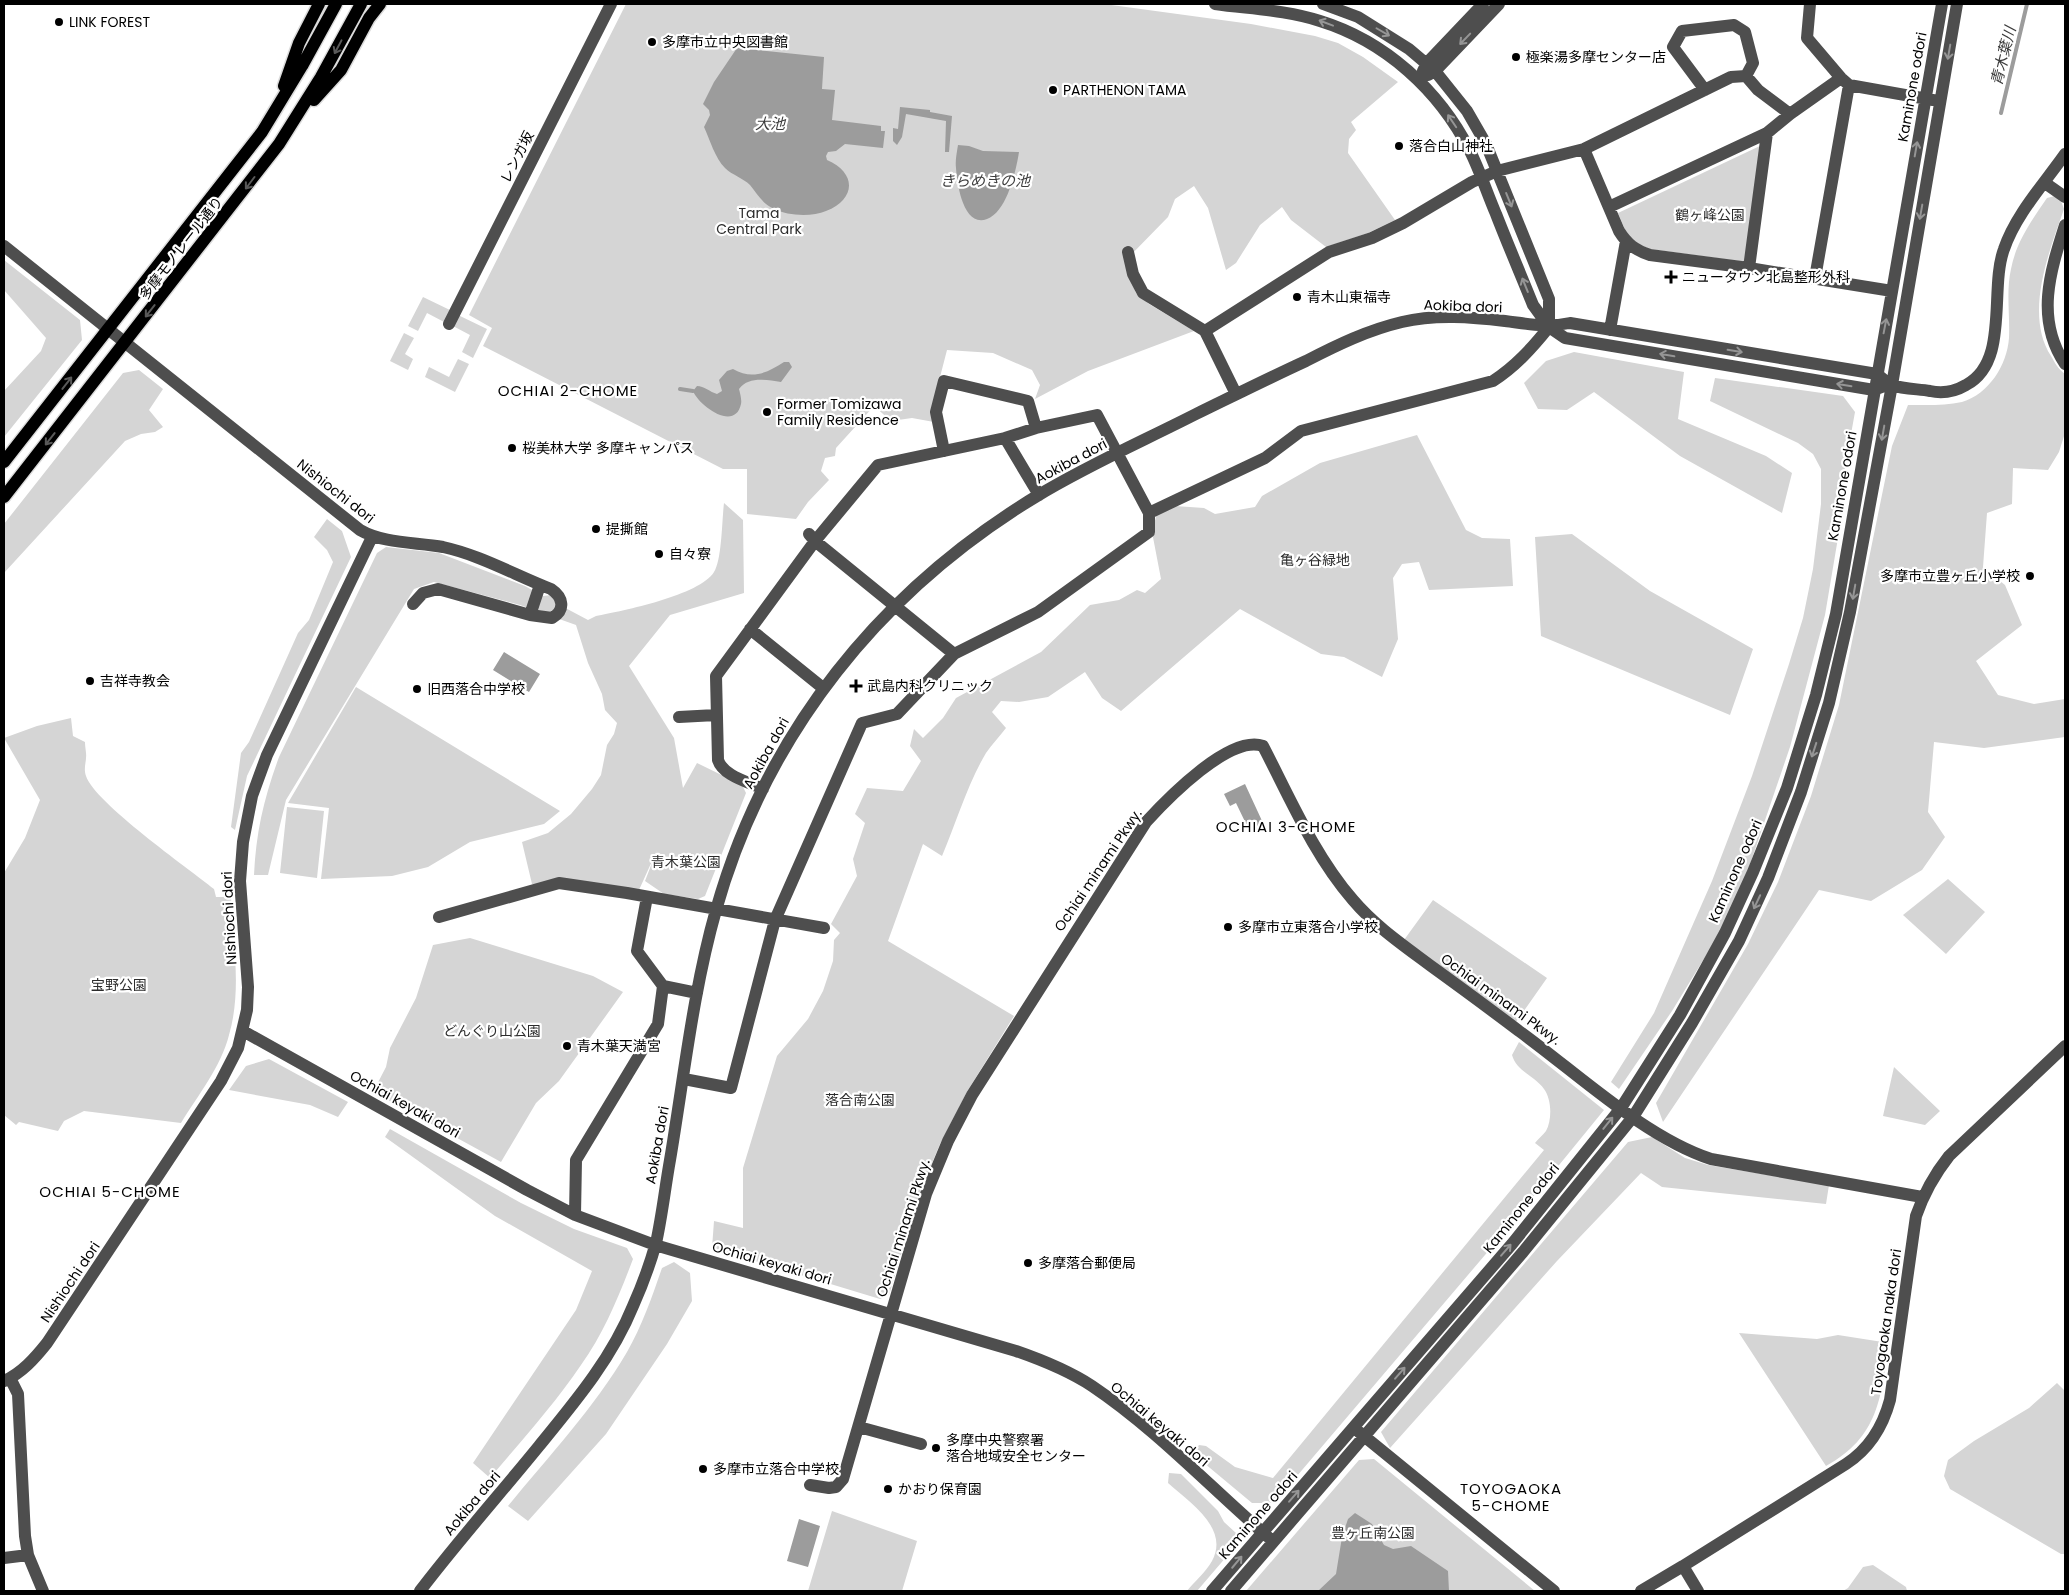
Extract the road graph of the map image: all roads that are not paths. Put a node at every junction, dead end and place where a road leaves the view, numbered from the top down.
1 (319, 4) edge
2 (336, 4) edge
3 (361, 4) edge
4 (380, 4) edge
5 (611, 4) edge
6 (1215, 4) edge
7 (1323, 4) edge
8 (1483, 4) edge
9 (1499, 4) edge
10 (1810, 4) edge
11 (1942, 4) edge
12 (1957, 4) edge
13 (1247, 5) edge
14 (1431, 67) junction
15 (1746, 76) junction
16 (1419, 80) junction
17 (1845, 81) junction
18 (1705, 90) junction
19 (1925, 99) junction
20 (1940, 102) junction
21 (274, 113) junction
22 (1790, 114) junction
23 (292, 125) junction
24 (1767, 133) junction
25 (1584, 149) junction
26 (2065, 154) edge
27 (1497, 172) junction
28 (1481, 178) junction
29 (2045, 183) junction
30 (2065, 197) edge
31 (1609, 207) junction
32 (2065, 225) edge
33 (1626, 241) junction
34 (4, 246) edge
35 (1128, 252) dead end
36 (1750, 268) junction
37 (1815, 278) junction
38 (1892, 291) junction
39 (449, 324) dead end
40 (1549, 327) junction
41 (109, 329) junction
42 (1610, 330) junction
43 (1205, 331) junction
44 (126, 343) junction
45 (1698, 344) junction
46 (1695, 360) junction
47 (2065, 364) edge
48 (1876, 374) junction
49 (1892, 385) junction
50 (1874, 390) junction
51 (1236, 394) junction
52 (1036, 428) junction
53 (1005, 438) junction
54 (944, 451) junction
55 (1118, 454) junction
56 (4, 462) edge
57 (1039, 495) junction
58 (4, 497) edge
59 (1149, 513) junction
60 (372, 536) junction
61 (812, 538) junction
62 (540, 585) junction
63 (413, 604) dead end
64 (895, 606) junction
65 (530, 615) junction
66 (750, 629) junction
67 (954, 654) junction
68 (823, 688) junction
69 (716, 715) junction
70 (679, 716) dead end
71 (763, 789) junction
72 (647, 897) junction
73 (716, 908) junction
74 (439, 917) dead end
75 (775, 920) junction
76 (824, 928) dead end
77 (663, 986) junction
78 (698, 993) junction
79 (243, 1031) junction
80 (2065, 1046) edge
81 (684, 1079) junction
82 (1621, 1108) junction
83 (1633, 1116) junction
84 (1922, 1197) junction
85 (574, 1215) junction
86 (655, 1245) junction
87 (891, 1314) junction
88 (7, 1380) edge
89 (858, 1427) junction
90 (1353, 1427) junction
91 (1365, 1437) junction
92 (922, 1444) dead end
93 (810, 1484) dead end
94 (1262, 1532) junction
95 (1273, 1542) junction
96 (28, 1555) junction
97 (4, 1558) edge
98 (1684, 1566) junction
99 (43, 1591) edge
100 (420, 1591) edge
101 (1212, 1591) edge
102 (1231, 1591) edge
103 (1554, 1591) edge
104 (1641, 1591) edge
105 (1698, 1591) edge

1 - 21 main road
2 - 21 main road, 多摩モノレール通り
3 -> 23 main road, 多摩モノレール通り
4 - 23 main road
5 - 39 street, レンガ坂
6 - 13 street
7 -> 14 street
8 - 14 street
9 -> 14 street
10 - 17 street
11 - 19 street, Kaminone odori
12 -> 20 street, Kaminone odori
16 -> 13 street
14 - 16 street
14 - 27 street
15 - 18 street
15 - 18 street
15 - 22 street
28 -> 16 street
17 - 19 street
17 - 22 street
17 - 37 street
18 - 25 street
19 - 20 street
38 -> 19 street, Kaminone odori
20 -> 49 street, Kaminone odori
21 - 41 main road, 多摩モノレール通り
22 - 24 street
23 -> 44 main road, 多摩モノレール通り
24 - 31 street
24 - 36 street
25 - 27 street
25 - 31 street
26 - 29 street
27 - 28 street
27 -> 40 street
40 -> 28 street
28 - 43 street
29 - 30 street
29 - 49 street
31 - 33 street
32 - 47 street
33 - 36 street
33 - 42 street
34 - 41 street, Nishiochi dori
35 - 43 street
36 - 37 street
37 - 38 street
48 -> 38 street, Kaminone odori
40 - 42 street, Aokiba dori
46 -> 40 street, Aokiba dori
40 - 51 street, Aokiba dori
40 - 59 street
41 - 44 street, Nishiochi dori
56 -> 41 main road, 多摩モノレール通り
42 - 45 street, Aokiba dori
43 - 51 street
44 -> 58 main road, 多摩モノレール通り
44 - 60 street, Nishiochi dori
45 - 46 street
45 -> 48 street, Aokiba dori
50 -> 46 street, Aokiba dori
48 - 49 street
48 - 50 street, Kaminone odori
49 - 50 street, Aokiba dori
49 -> 83 street, Kaminone odori
50 - 82 street, Kaminone odori
51 - 55 street, Aokiba dori
52 - 53 street
52 - 54 street
52 - 55 street
53 - 54 street
53 - 57 street
54 - 61 street
55 - 57 street, Aokiba dori
55 - 59 street
57 - 64 street, Aokiba dori
59 - 67 street
60 - 62 street
60 - 79 street, Nishiochi dori
61 - 64 street
61 - 66 street
62 - 65 street
62 - 65 street
63 - 65 street
64 - 67 street
64 - 68 street, Aokiba dori
66 - 68 street
66 - 69 street
67 - 75 street
68 - 71 street, Aokiba dori
69 - 70 street
69 - 71 street
71 - 73 street, Aokiba dori
72 - 73 street
72 - 74 street
72 - 77 street
73 - 75 street
73 - 78 street, Aokiba dori
75 - 76 street
75 - 81 street
77 - 78 street
77 - 85 street
78 - 81 street, Aokiba dori
79 - 85 street, Ochiai keyaki dori
79 - 88 street, Nishiochi dori
80 - 84 street, Toyogaoka naka dori
81 - 86 street, Aokiba dori
82 - 83 street
82 - 87 street, Ochiai minami Pkwy.
90 -> 82 street, Kaminone odori
83 - 84 street
83 - 91 street, Kaminone odori
84 - 98 street, Toyogaoka naka dori
85 - 86 street, Ochiai keyaki dori
86 - 87 street, Ochiai keyaki dori
86 - 100 street, Aokiba dori
87 - 89 street
87 - 94 street, Ochiai keyaki dori
88 - 96 street
89 - 92 street
89 - 93 street
90 - 91 street
94 -> 90 street, Kaminone odori
91 - 95 street, Kaminone odori
91 - 103 street
94 - 95 street, Ochiai keyaki dori
101 -> 94 street, Kaminone odori
95 - 102 street, Kaminone odori
96 - 97 street
96 - 99 street
98 - 104 street, Toyogaoka naka dori
98 - 105 street

